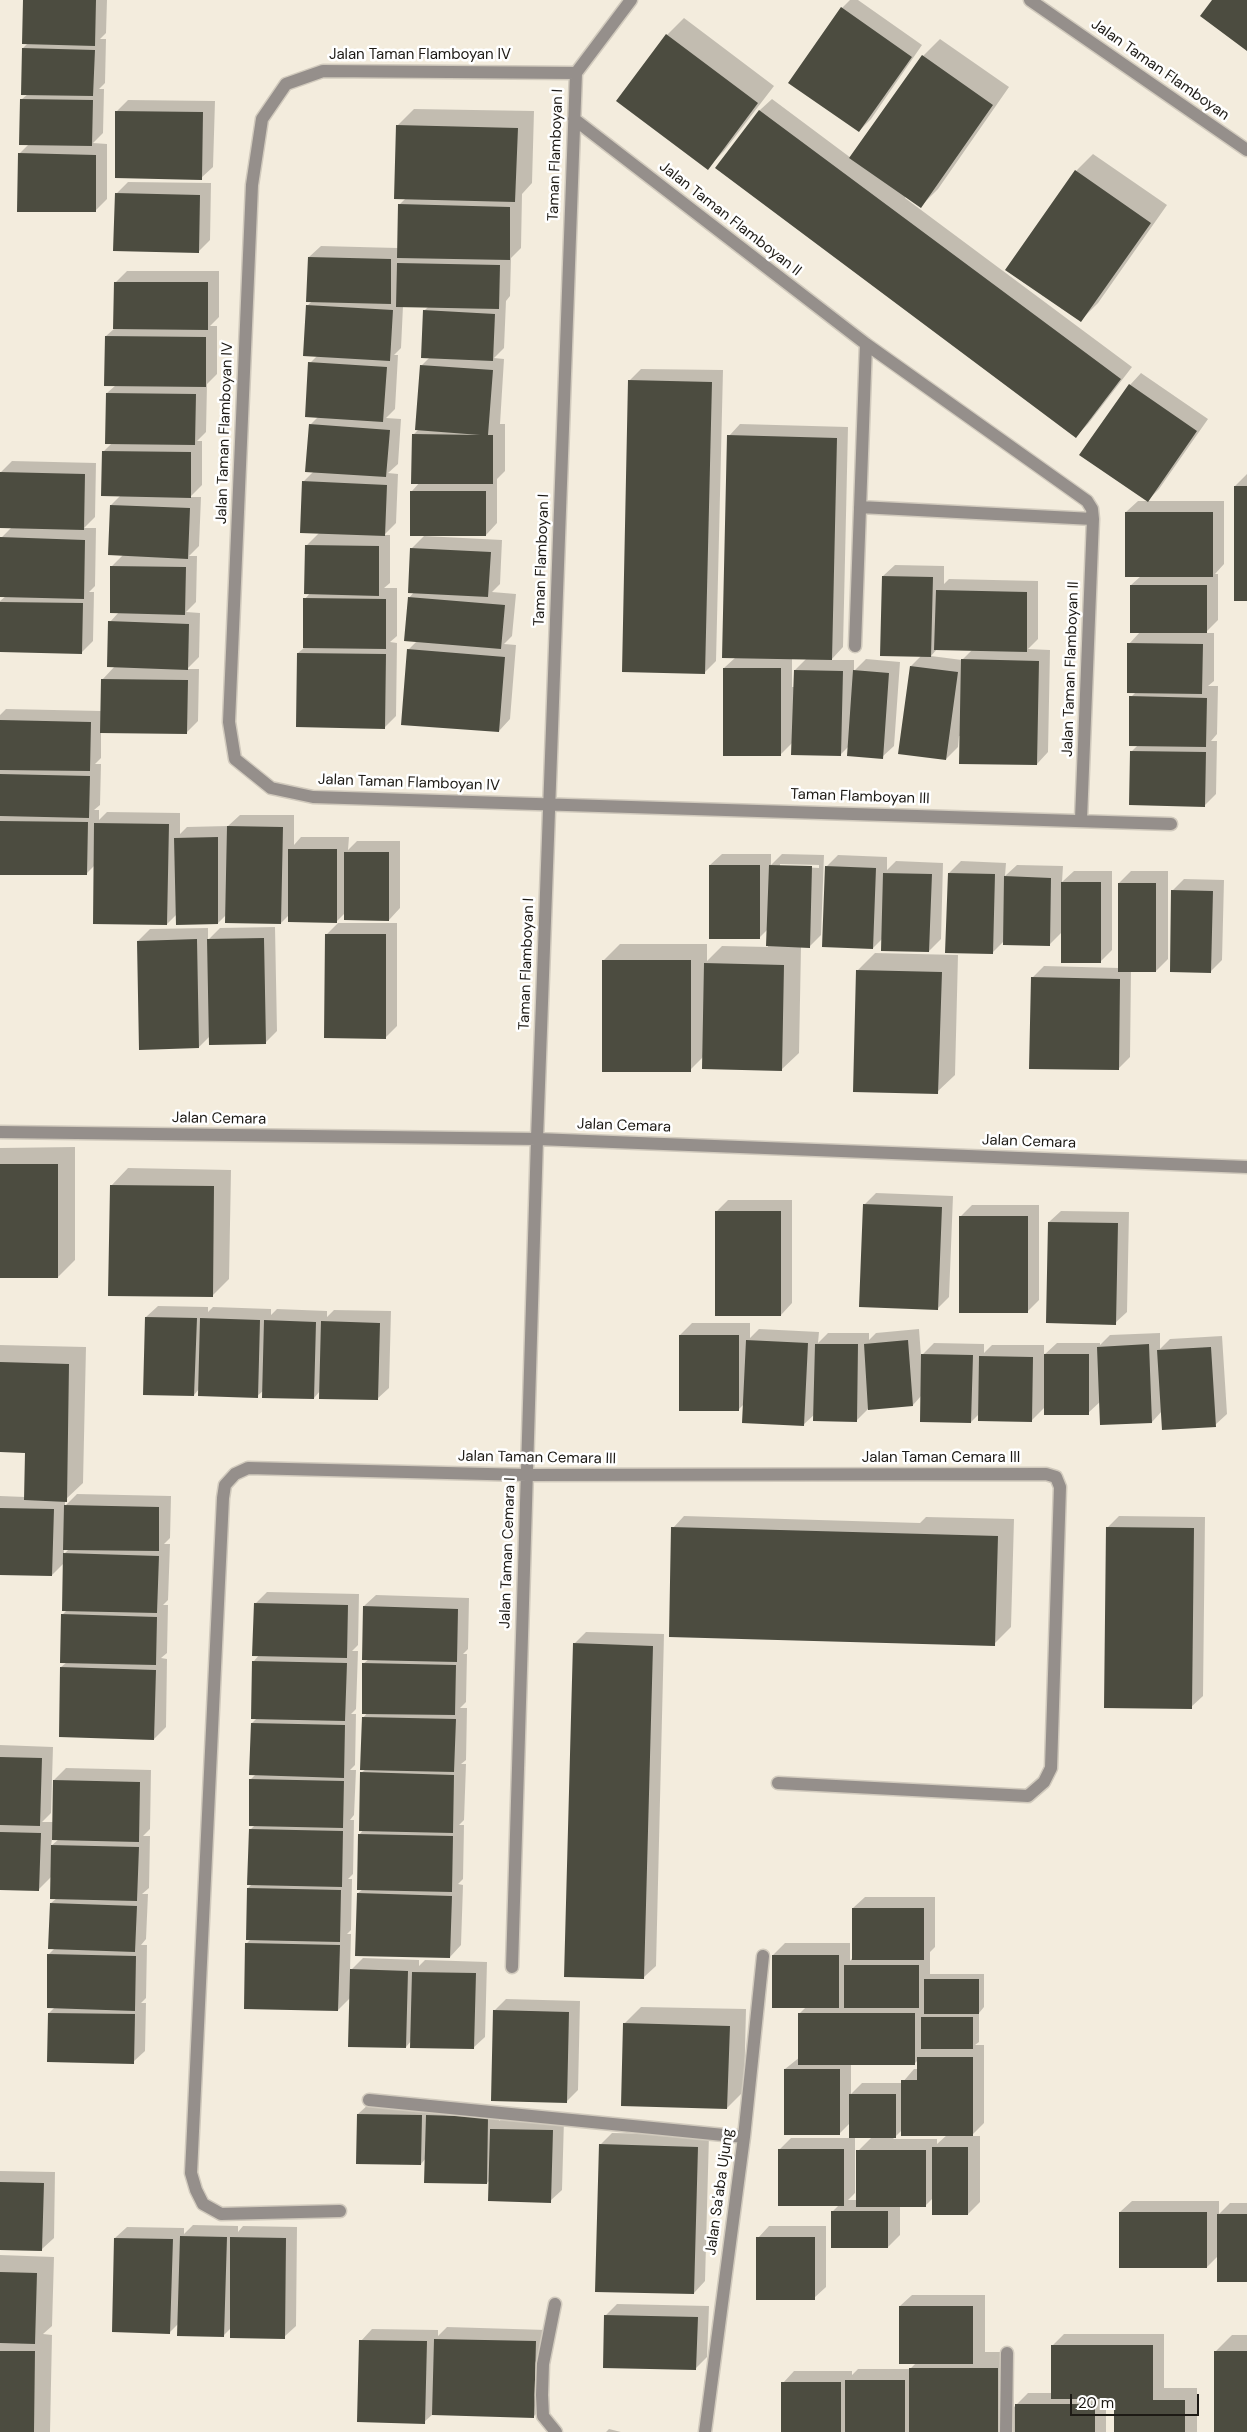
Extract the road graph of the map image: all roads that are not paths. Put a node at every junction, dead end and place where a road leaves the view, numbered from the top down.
1 (631, 0) edge
2 (1030, 0) edge
3 (576, 73) junction
4 (574, 119) junction
5 (1247, 150) edge
6 (866, 344) junction
7 (860, 507) junction
8 (1093, 519) junction
9 (855, 646) dead end
10 (549, 804) junction
11 (1081, 820) junction
12 (1171, 824) dead end
13 (0, 1132) edge
14 (537, 1139) junction
15 (1247, 1167) edge
16 (527, 1475) junction
17 (778, 1783) dead end
18 (763, 1956) dead end
19 (512, 1967) dead end
20 (369, 2100) dead end
21 (744, 2137) junction
22 (340, 2211) dead end
23 (555, 2304) dead end
24 (1007, 2353) dead end
25 (556, 2432) edge
26 (705, 2432) edge
27 (1006, 2432) edge

1 - 3 street, Taman Flamboyan I
2 - 5 street, Jalan Taman Flamboyan
3 - 4 street, Taman Flamboyan I
3 - 10 street, Jalan Taman Flamboyan IV
4 - 6 street, Jalan Taman Flamboyan II
4 - 10 street, Taman Flamboyan I
6 - 7 street
6 - 8 street, Jalan Taman Flamboyan II
7 - 8 street
7 - 9 street
8 - 11 street, Jalan Taman Flamboyan II
10 - 11 street, Taman Flamboyan III
10 - 14 street, Taman Flamboyan I
11 - 12 street, Taman Flamboyan III
13 - 14 street, Jalan Cemara
14 - 15 street, Jalan Cemara
14 - 16 street, Jalan Taman Cemara I
16 - 17 street, Jalan Taman Cemara III
16 - 19 street, Jalan Taman Cemara I
16 - 22 street, Jalan Taman Cemara III
18 - 21 street, Jalan Sa'aba Ujung
20 - 21 street
21 - 26 street, Jalan Sa'aba Ujung
23 - 25 street
24 - 27 street

